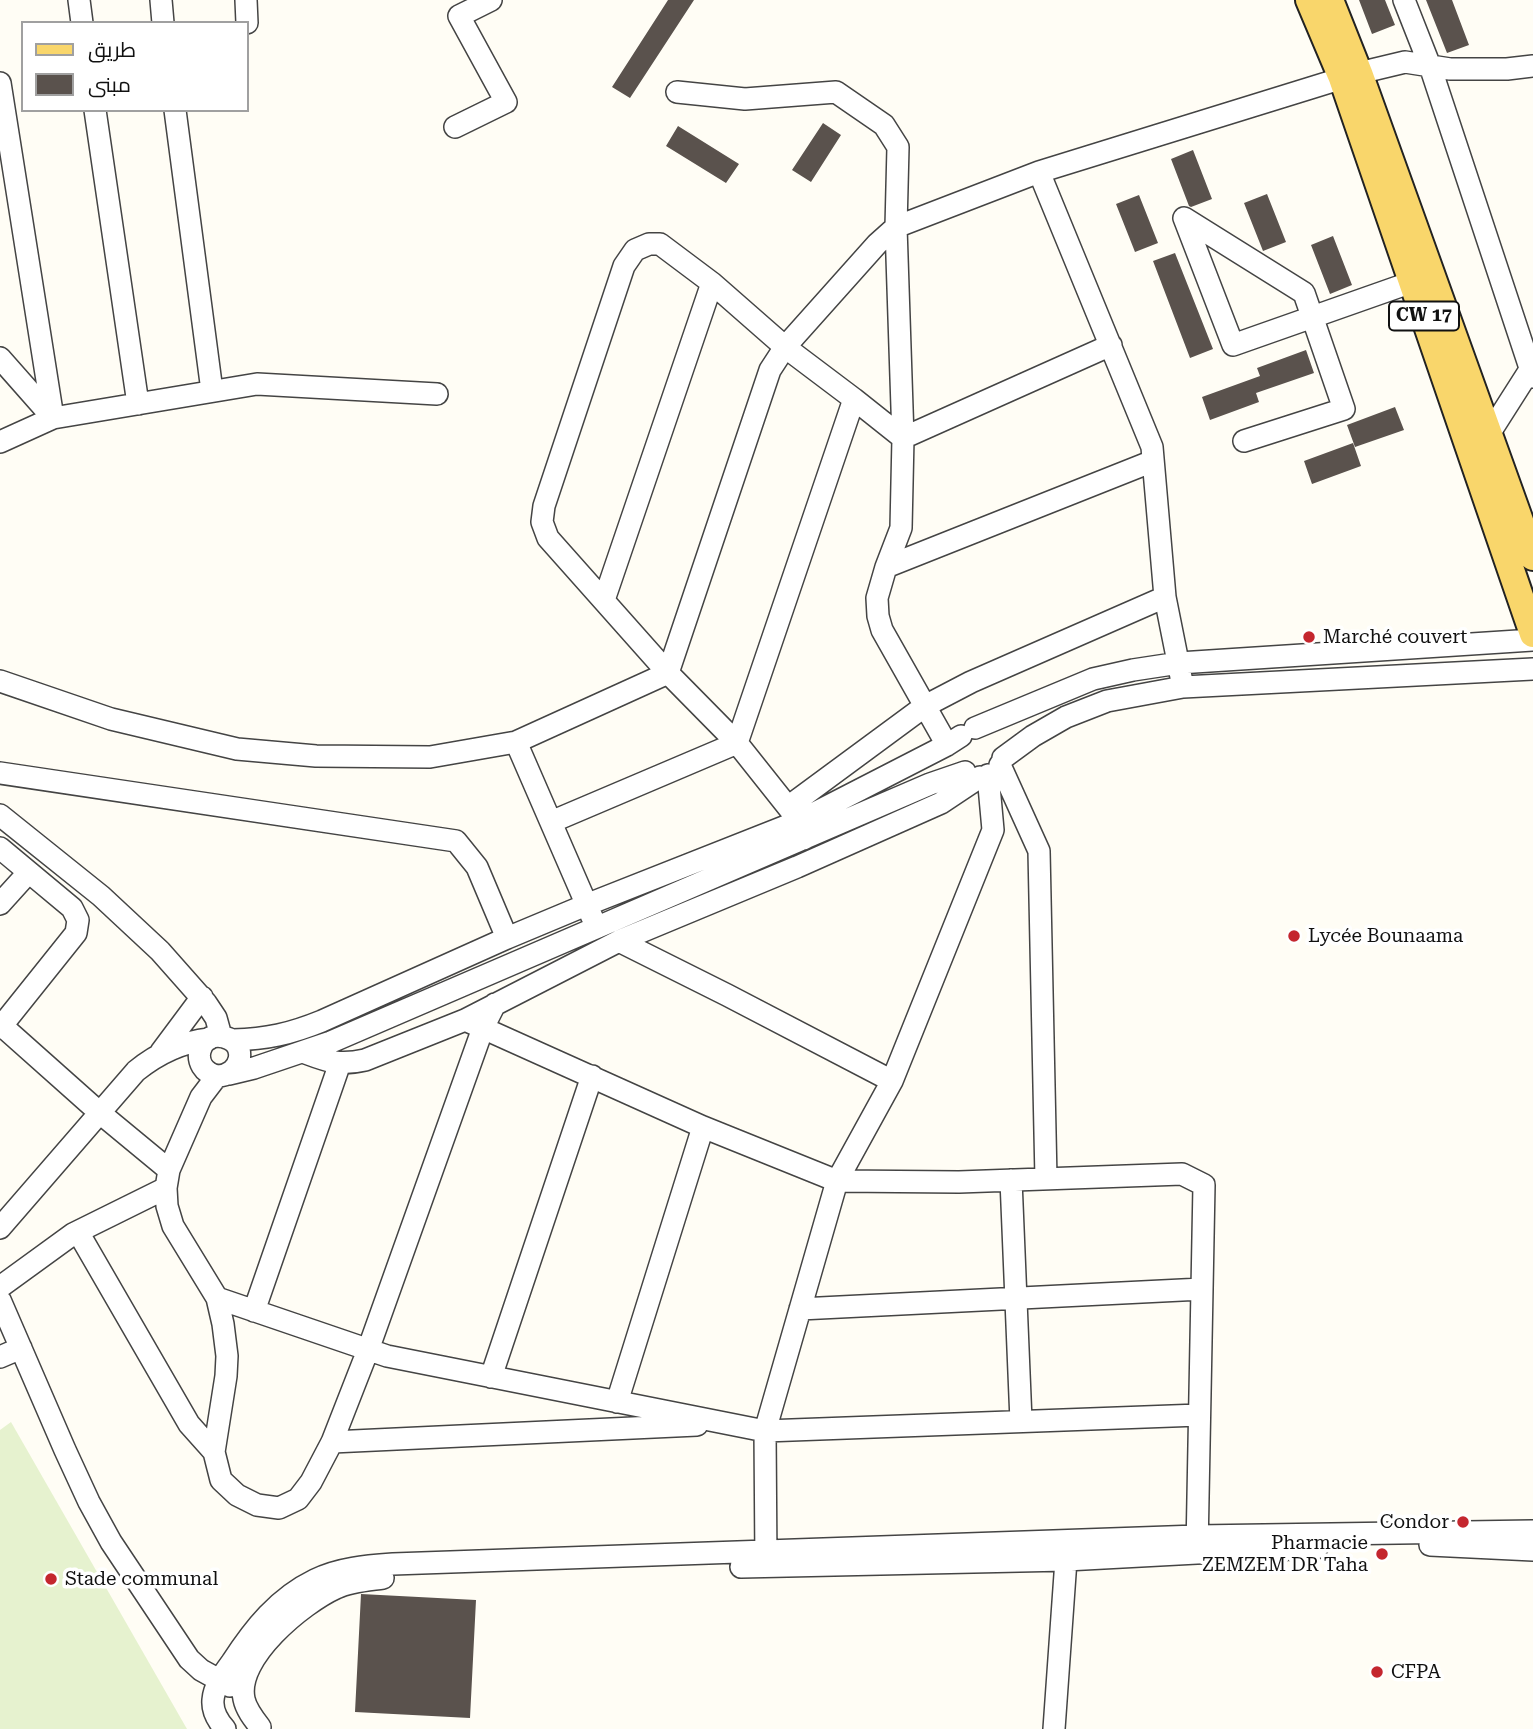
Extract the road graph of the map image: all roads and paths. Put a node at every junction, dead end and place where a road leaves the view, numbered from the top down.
1 (79, 0) edge
2 (161, 0) edge
3 (246, 0) edge
4 (491, 0) edge
5 (1309, 0) edge
6 (1330, 0) edge
7 (1404, 0) edge
8 (454, 8) edge
9 (82, 21) edge
10 (163, 21) edge
11 (247, 21) edge
12 (1430, 66) junction
13 (1533, 66) edge
14 (1350, 75) junction
15 (0, 83) edge
16 (677, 92) dead end
17 (95, 112) edge
18 (175, 112) edge
19 (455, 127) dead end
20 (1039, 172) junction
21 (896, 227) junction
22 (1422, 278) junction
23 (712, 283) junction
24 (1313, 317) junction
25 (1111, 345) junction
26 (785, 347) junction
27 (0, 358) edge
28 (1532, 370) edge
29 (212, 391) junction
30 (437, 394) dead end
31 (854, 398) junction
32 (138, 404) junction
33 (53, 418) junction
34 (1489, 434) junction
35 (903, 438) junction
36 (1244, 441) dead end
37 (0, 442) edge
38 (1153, 461) junction
39 (1533, 556) edge
40 (886, 567) junction
41 (1165, 597) junction
42 (604, 600) junction
43 (1533, 637) edge
44 (1180, 663) junction
45 (1533, 669) edge
46 (668, 673) junction
47 (0, 681) edge
48 (1183, 687) junction
49 (925, 706) junction
50 (961, 736) junction
51 (516, 743) junction
52 (737, 743) junction
53 (987, 769) junction
54 (0, 773) edge
55 (0, 815) edge
56 (551, 822) junction
57 (797, 822) junction
58 (0, 848) edge
59 (29, 873) junction
60 (0, 904) edge
61 (586, 905) junction
62 (598, 928) junction
63 (507, 938) junction
64 (619, 941) junction
65 (202, 997) junction
66 (474, 1024) junction
67 (1, 1026) edge
68 (221, 1038) junction
69 (303, 1052) junction
70 (158, 1057) junction
71 (340, 1063) junction
72 (213, 1072) junction
73 (592, 1076) junction
74 (892, 1081) junction
75 (100, 1113) junction
76 (703, 1127) junction
77 (168, 1179) junction
78 (1046, 1179) junction
79 (1011, 1180) junction
80 (837, 1181) junction
81 (0, 1228) edge
82 (78, 1232) junction
83 (0, 1287) edge
84 (1202, 1289) junction
85 (217, 1298) junction
86 (1016, 1298) junction
87 (0, 1300) edge
88 (800, 1309) junction
89 (254, 1311) junction
90 (21, 1348) junction
91 (368, 1350) junction
92 (0, 1357) edge
93 (491, 1377) junction
94 (617, 1402) junction
95 (1199, 1415) junction
96 (1021, 1421) junction
97 (729, 1424) junction
98 (765, 1431) junction
99 (332, 1442) junction
100 (214, 1452) junction
101 (1533, 1531) edge
102 (1197, 1544) junction
103 (1533, 1550) edge
104 (766, 1559) junction
105 (1066, 1560) junction
106 (219, 1682) junction
107 (243, 1692) junction
108 (258, 1728) edge
109 (225, 1729) edge
110 (1054, 1729) edge

1 - 9 street
2 - 10 street
3 - 11 street
4 - 8 street
5 - 14 main road, CW 17
6 - 14 main road, CW 17
7 - 12 street
8 - 19 street
12 - 13 street
12 - 14 street
12 - 28 street
14 - 20 street
14 - 22 main road, CW 17
15 - 33 street
16 - 21 street
17 - 32 street
18 - 29 street
20 - 21 street
20 - 25 street
21 - 26 street
21 - 35 street
22 - 24 street
22 - 34 main road, CW 17
22 - 43 main road, CW 17
23 - 26 street
23 - 42 street
23 - 42 street
24 - 24 street
24 - 36 street
25 - 35 street
25 - 38 street
26 - 31 street
26 - 46 street
27 - 33 street
28 - 34 street
29 - 30 street
29 - 32 street
31 - 35 street
31 - 52 street
32 - 33 street
33 - 37 street
34 - 39 main road, CW 17
35 - 40 street
38 - 40 street
38 - 41 street
40 - 49 street
41 - 44 street
41 - 49 street
42 - 46 street
43 - 44 street
44 - 48 street
44 - 50 street
45 - 48 street
46 - 51 street
46 - 52 street
47 - 51 street
48 - 53 street
49 - 50 street
49 - 57 street
50 - 53 street
50 - 53 street
50 - 57 street
51 - 56 street
52 - 56 street
52 - 57 street
53 - 57 street
53 - 64 street
53 - 74 street
53 - 78 street
54 - 63 street
55 - 65 street
56 - 61 street
57 - 61 street
57 - 62 street
58 - 59 street
59 - 60 street
59 - 67 street
61 - 62 street
61 - 63 street
62 - 69 street
63 - 68 street
64 - 66 street
64 - 74 street
65 - 68 street
65 - 70 street
66 - 71 street
66 - 73 street
66 - 91 street
67 - 75 street
68 - 70 street
68 - 72 street
68 - 72 street
69 - 71 street
69 - 72 street
70 - 72 street
70 - 75 street
71 - 89 street
72 - 77 street
73 - 76 street
73 - 93 street
74 - 80 street
75 - 77 street
75 - 81 street
76 - 80 street
76 - 94 street
77 - 82 street
77 - 85 street
78 - 79 street
78 - 84 street
79 - 80 street
79 - 86 street
80 - 88 street
82 - 83 street
82 - 100 street
84 - 86 street
84 - 95 street
85 - 89 street
85 - 100 street
86 - 88 street
86 - 96 street
87 - 90 street
88 - 98 street
89 - 91 street
90 - 92 street
90 - 106 street
91 - 93 street
91 - 99 street
93 - 94 street
94 - 97 street
95 - 96 street
95 - 102 street
96 - 98 street
97 - 98 street
97 - 99 street
98 - 104 street
99 - 100 street
101 - 102 street
102 - 103 street
102 - 104 street
102 - 105 street
104 - 105 street
104 - 106 street
104 - 107 street
105 - 110 street
106 - 107 street
106 - 109 street
107 - 108 street

